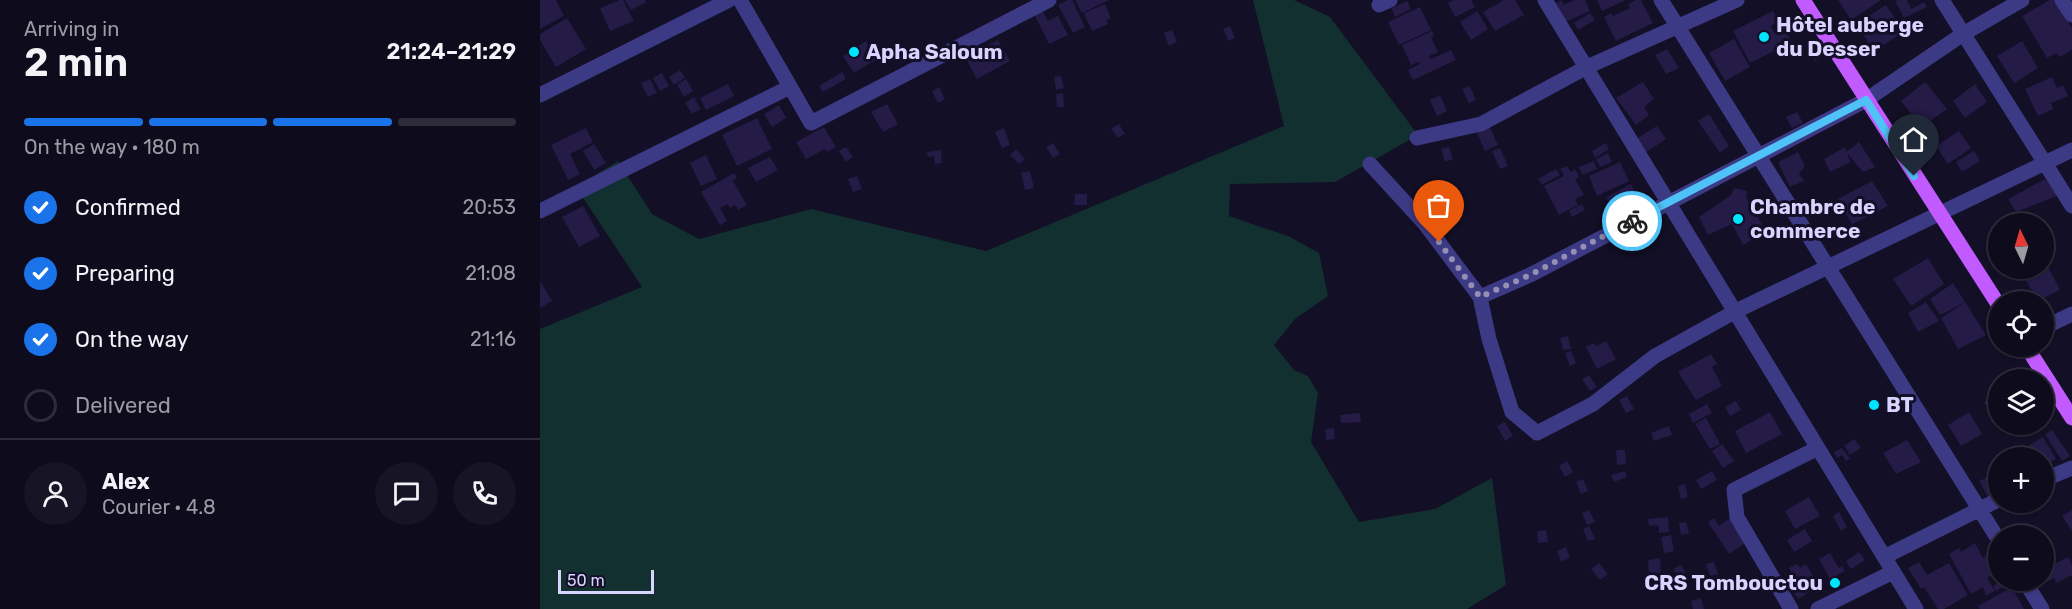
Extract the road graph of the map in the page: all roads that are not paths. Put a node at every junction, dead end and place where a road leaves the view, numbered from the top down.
1 (729, 0) edge
2 (740, 0) edge
3 (1049, 0) edge
4 (1545, 0) edge
5 (1661, 0) edge
6 (1737, 0) edge
7 (1803, 0) edge
8 (1942, 0) edge
9 (2022, 0) edge
10 (2062, 0) edge
11 (2072, 15) edge
12 (1677, 26) junction
13 (1963, 34) junction
14 (1587, 67) junction
15 (789, 87) junction
16 (540, 95) edge
17 (1866, 100) junction
18 (1417, 138) dead end
19 (2072, 150) edge
20 (1758, 154) junction
21 (2044, 163) junction
22 (1370, 164) dead end
23 (1670, 201) junction
24 (2072, 206) edge
25 (540, 211) edge
26 (1938, 213) junction
27 (1828, 267) junction
28 (1989, 291) edge
29 (1480, 297) junction
30 (1736, 311) junction
31 (2072, 314) edge
32 (2054, 323) edge
33 (2033, 357) edge
34 (2072, 418) edge
35 (1818, 447) junction
36 (2072, 468) edge
37 (2054, 475) edge
38 (1988, 504) edge
39 (1979, 508) junction
40 (1989, 525) edge
41 (1884, 557) junction
42 (1893, 572) junction
43 (2031, 591) edge
44 (1791, 609) edge
45 (1818, 609) edge
46 (1916, 609) edge
47 (2042, 609) edge

1 - 16 street
2 - 15 street
3 - 15 street
4 - 14 street
5 - 12 street
6 - 12 street
7 - 17 main road
8 - 13 street
9 - 13 street
10 - 11 street
12 - 14 street
12 - 20 street
13 - 17 street
13 - 21 street
14 - 18 street
14 - 23 street
15 - 25 street
17 - 20 street
17 - 26 main road
19 - 21 street
20 - 23 street
20 - 27 street
21 - 24 street
21 - 26 street
22 - 29 street
23 - 29 street
23 - 30 street
26 - 27 street
26 - 28 main road
27 - 30 street
27 - 39 street
29 - 30 street
30 - 35 street
31 - 32 street
33 - 34 main road
35 - 41 street
35 - 44 street
36 - 37 street
38 - 39 street
39 - 40 street
39 - 41 street
41 - 42 street
42 - 45 street
42 - 46 street
43 - 47 street

